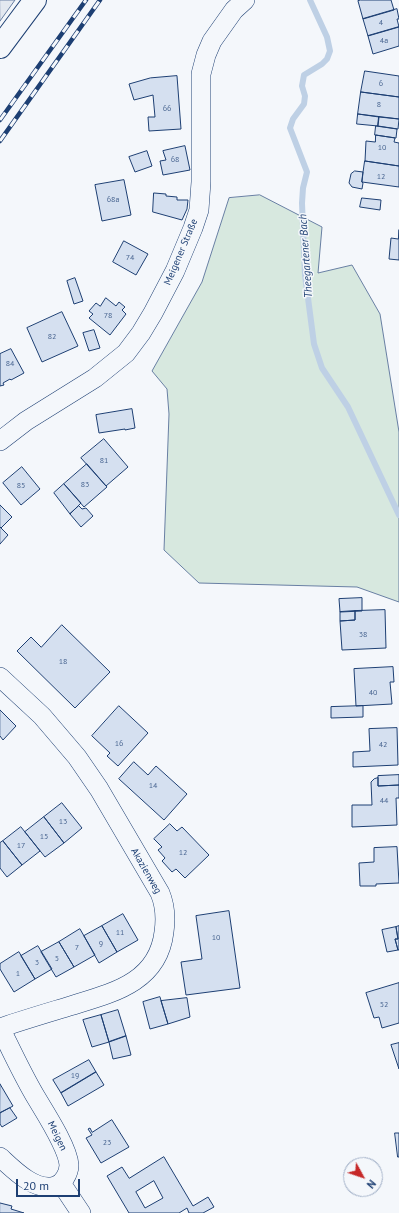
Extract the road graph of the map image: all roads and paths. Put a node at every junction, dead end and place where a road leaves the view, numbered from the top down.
1 (34, 0) edge
2 (245, 0) edge
3 (0, 47) edge
4 (0, 441) edge
5 (0, 677) edge
6 (0, 1028) edge
7 (0, 1157) edge
8 (61, 1183) junction
9 (81, 1213) edge

1 - 3 street
2 - 4 street, Meigener Straße
5 - 6 street, Akazienweg
6 - 8 street, Meigen
7 - 8 street
8 - 9 street

